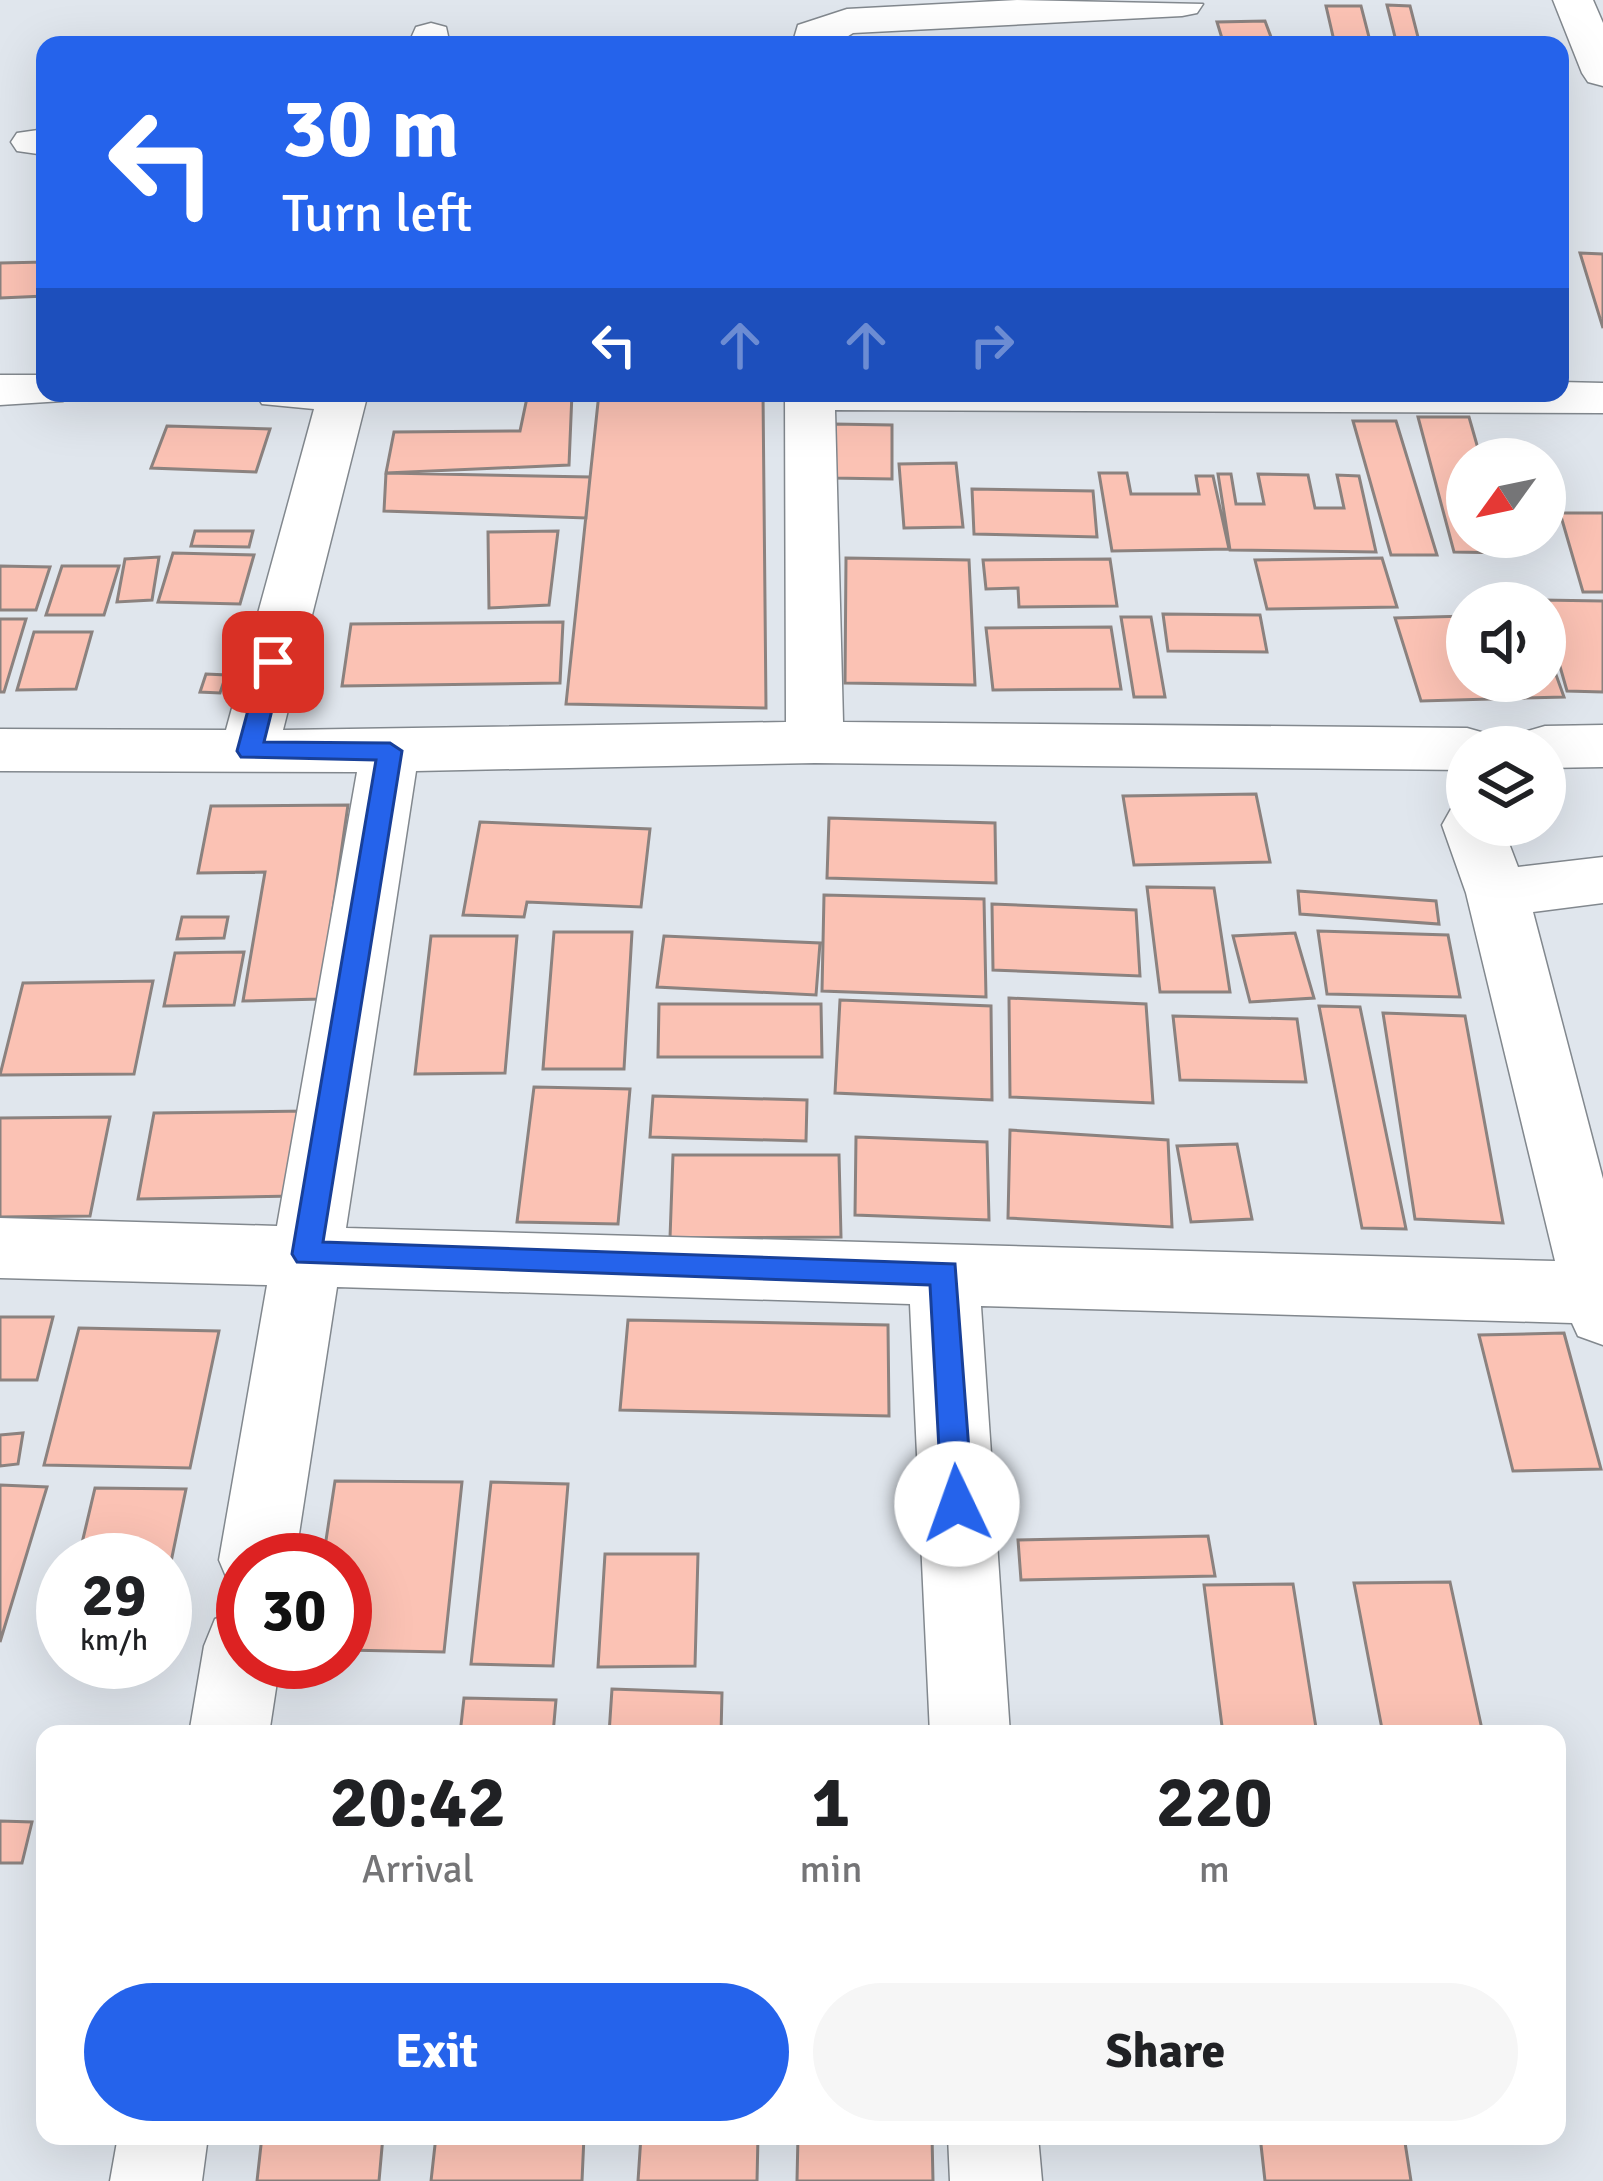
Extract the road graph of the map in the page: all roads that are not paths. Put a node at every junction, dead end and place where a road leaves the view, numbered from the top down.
1 (1584, 4) edge
2 (1184, 16) edge
3 (822, 23) edge
4 (1603, 73) edge
5 (0, 390) edge
6 (36, 390) edge
7 (1569, 398) edge
8 (1603, 398) edge
9 (341, 402) edge
10 (810, 402) edge
11 (815, 742) junction
12 (0, 750) edge
13 (1446, 750) edge
14 (249, 751) junction
15 (390, 751) junction
16 (1480, 846) edge
17 (1603, 880) edge
18 (1497, 893) junction
19 (0, 1248) edge
20 (307, 1254) junction
21 (944, 1273) junction
22 (1601, 1300) edge
23 (261, 1533) edge
24 (236, 1689) edge
25 (230, 1725) edge
26 (969, 1725) edge
27 (162, 2145) edge
28 (993, 2145) edge
29 (156, 2181) edge
30 (995, 2181) edge

1 - 4 street
2 - 3 street
5 - 6 street
7 - 8 street
9 - 14 street
10 - 11 street
11 - 13 street
11 - 15 street
12 - 14 street
14 - 15 street
15 - 20 street
16 - 18 street
17 - 18 street
18 - 22 street
19 - 20 street
20 - 21 street
20 - 23 street
21 - 22 street
21 - 26 street
24 - 25 street
27 - 29 street
28 - 30 street

